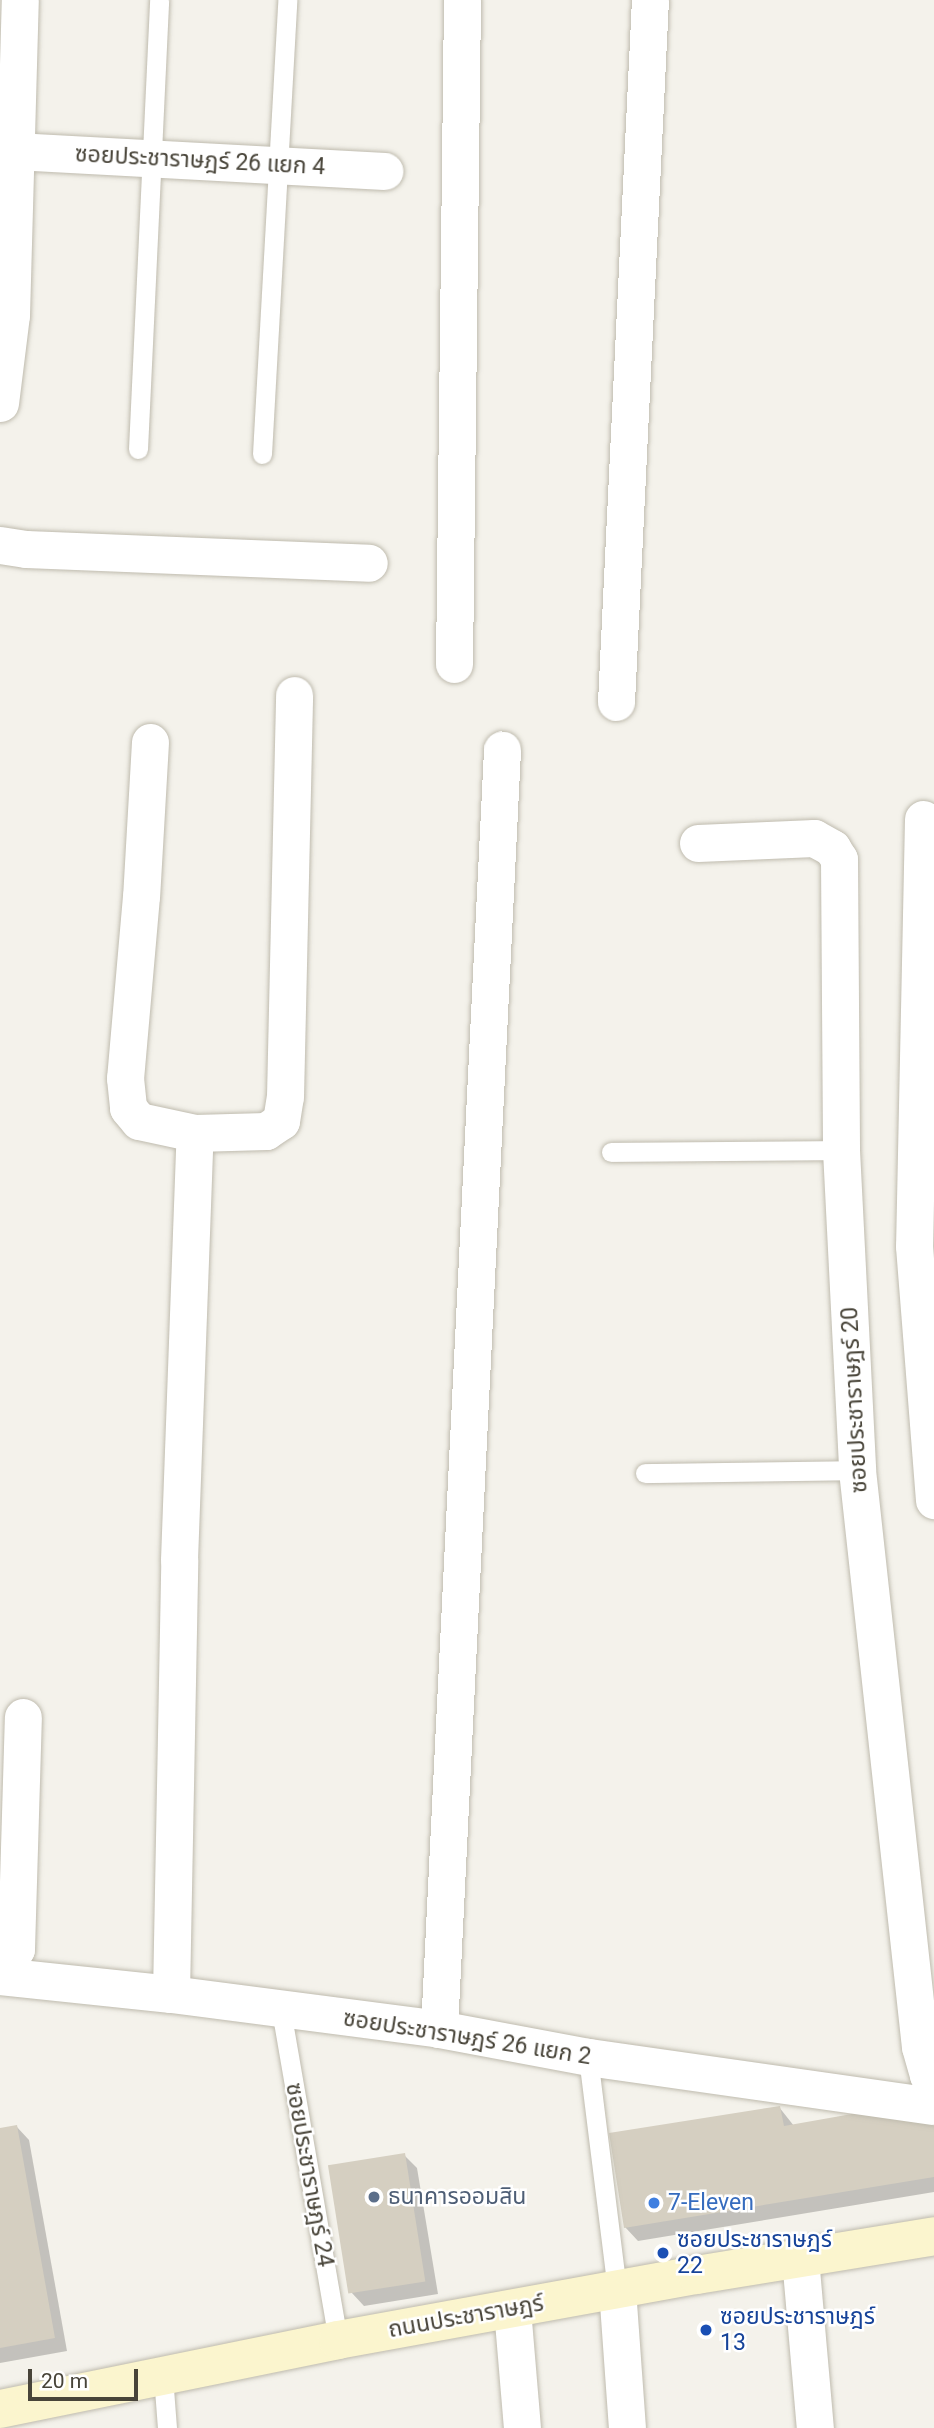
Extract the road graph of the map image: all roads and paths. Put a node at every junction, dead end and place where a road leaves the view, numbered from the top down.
1 (20, 0) edge
2 (159, 0) edge
3 (287, 0) edge
4 (462, 0) edge
5 (650, 0) edge
6 (15, 151) junction
7 (152, 158) junction
8 (278, 166) junction
9 (384, 171) dead end
10 (0, 403) edge
11 (138, 449) dead end
12 (262, 454) dead end
13 (0, 545) edge
14 (369, 563) dead end
15 (454, 664) dead end
16 (294, 695) dead end
17 (616, 702) dead end
18 (150, 742) dead end
19 (502, 750) dead end
20 (923, 819) dead end
21 (698, 843) dead end
22 (195, 1133) junction
23 (841, 1150) junction
24 (611, 1152) dead end
25 (857, 1470) junction
26 (645, 1473) dead end
27 (934, 1500) edge
28 (23, 1717) dead end
29 (0, 1949) edge
30 (0, 1976) edge
31 (171, 1994) junction
32 (281, 2010) junction
33 (439, 2029) junction
34 (588, 2057) junction
35 (934, 2084) edge
36 (934, 2106) edge
37 (934, 2236) edge
38 (800, 2258) junction
39 (617, 2289) junction
40 (512, 2309) junction
41 (338, 2340) junction
42 (163, 2376) junction
43 (0, 2409) edge
44 (167, 2428) edge
45 (522, 2428) edge
46 (627, 2428) edge
47 (815, 2428) edge

1 - 6 street
2 - 7 lane
3 - 8 lane
4 - 15 street
5 - 17 street
6 - 7 street, ซอยประชาราษฎร์ 26 แยก 4
6 - 10 street
7 - 8 street, ซอยประชาราษฎร์ 26 แยก 4
7 - 11 lane
8 - 9 street, ซอยประชาราษฎร์ 26 แยก 4
8 - 12 lane
13 - 14 street
16 - 22 street
18 - 22 street
19 - 33 street
20 - 27 street
21 - 23 street, ซอยประชาราษฎร์ 20
22 - 31 street
23 - 24 lane
23 - 25 street, ซอยประชาราษฎร์ 20
25 - 26 lane
25 - 35 street, ซอยประชาราษฎร์ 20
28 - 29 street
30 - 31 street, ซอยประชาราษฎร์ 26 แยก 2
31 - 32 street, ซอยประชาราษฎร์ 26 แยก 2
32 - 33 street, ซอยประชาราษฎร์ 26 แยก 2
32 - 41 lane, ซอยประชาราษฎร์ 24
33 - 34 street, ซอยประชาราษฎร์ 26 แยก 2
34 - 36 street, ซอยประชาราษฎร์ 26 แยก 2
34 - 39 lane
37 - 38 main road, ถนนประชาราษฎร์
38 - 39 main road, ถนนประชาราษฎร์
38 - 47 street
39 - 40 main road, ถนนประชาราษฎร์
39 - 46 street
40 - 41 main road, ถนนประชาราษฎร์
40 - 45 street
41 - 42 main road, ถนนประชาราษฎร์
42 - 43 main road, ถนนประชาราษฎร์
42 - 44 lane

